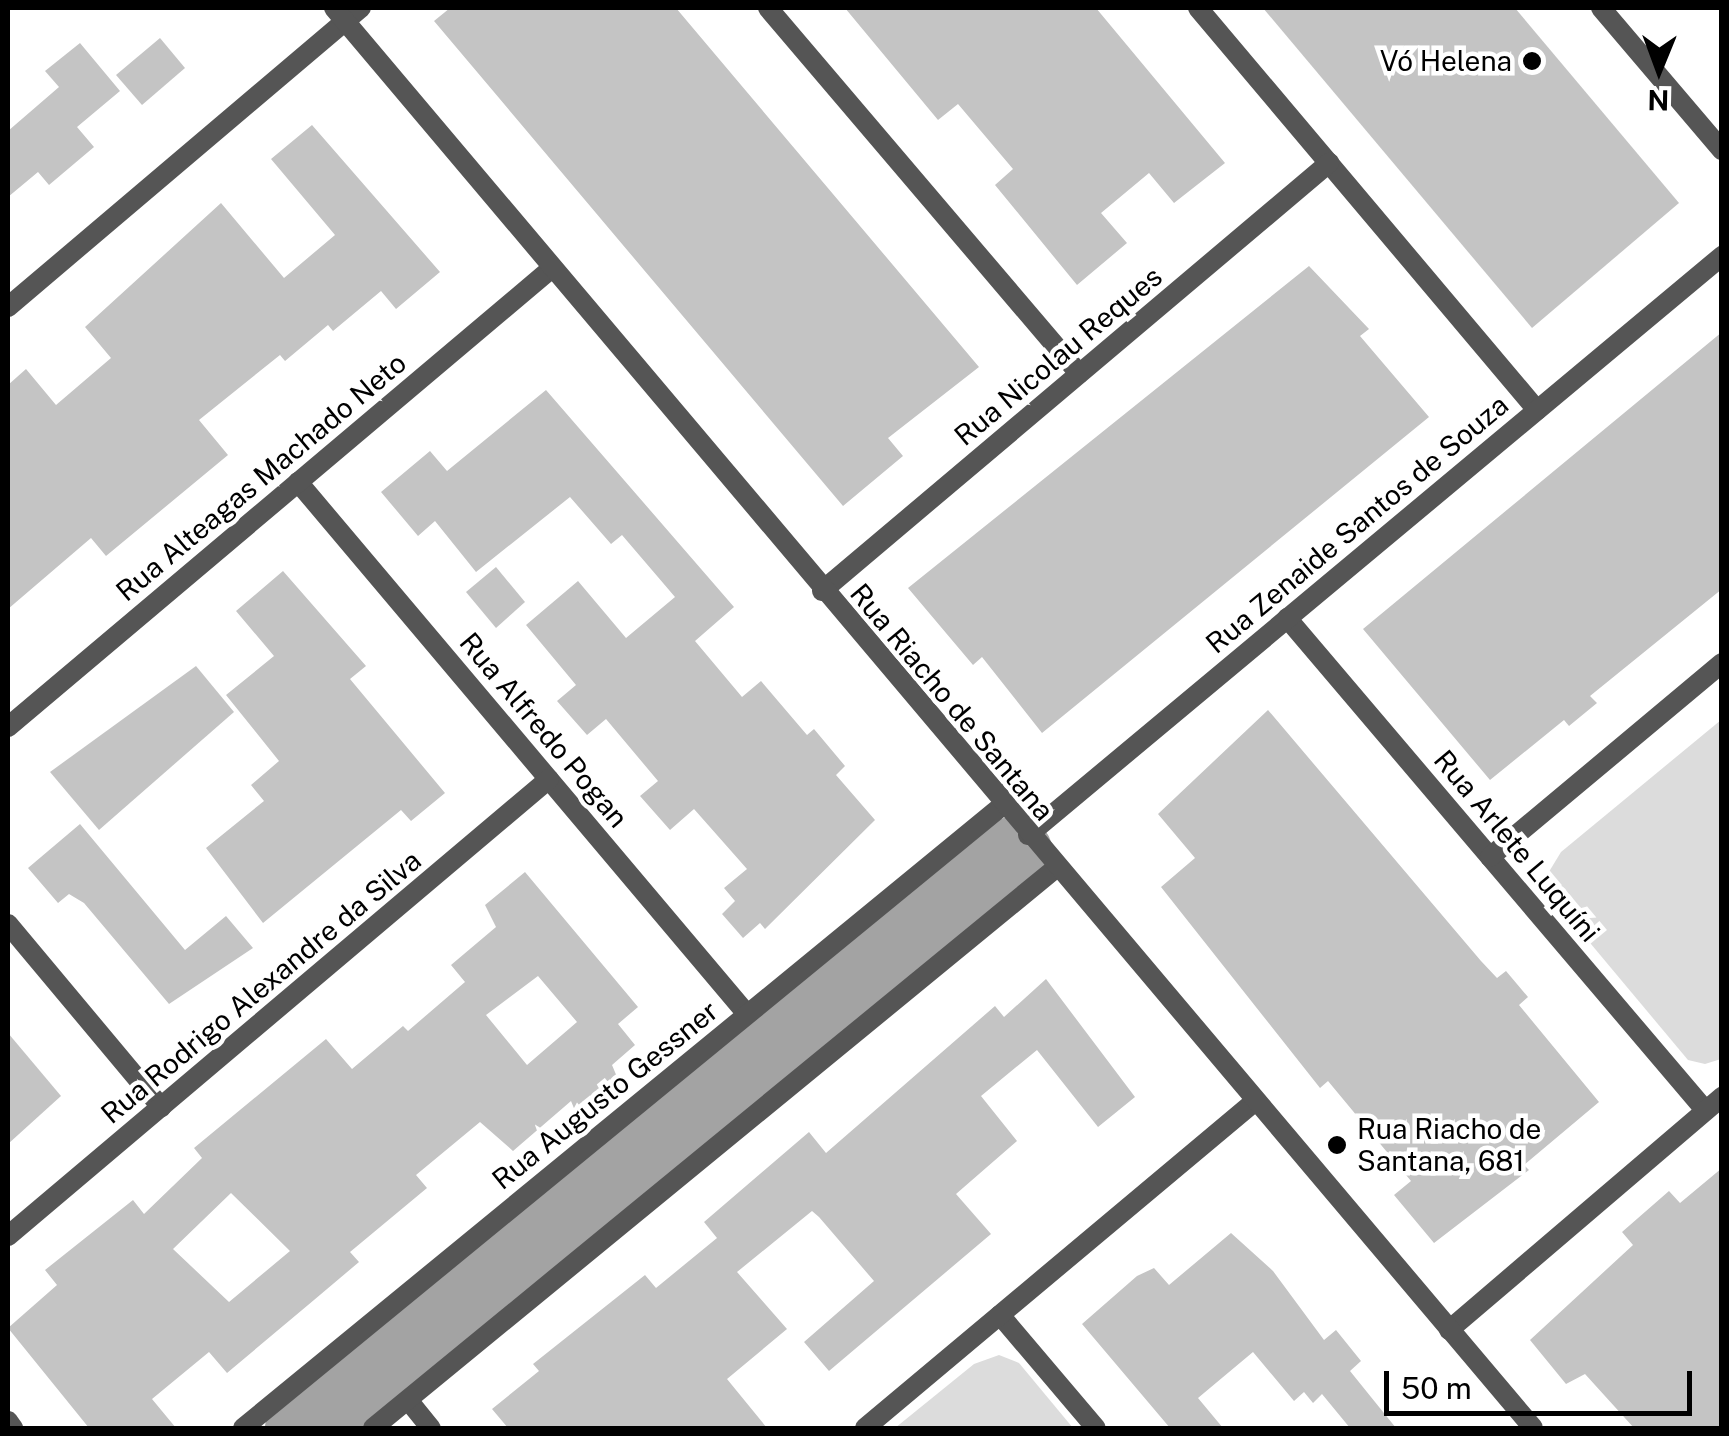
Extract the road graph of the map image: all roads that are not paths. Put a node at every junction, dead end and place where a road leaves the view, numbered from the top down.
1 (768, 8) edge
2 (1198, 8) edge
3 (1602, 8) edge
4 (346, 12) edge
5 (1722, 150) edge
6 (1329, 163) junction
7 (1722, 256) edge
8 (551, 270) junction
9 (8, 307) edge
10 (1079, 374) junction
11 (1537, 410) junction
12 (298, 482) junction
13 (822, 591) junction
14 (1287, 618) junction
15 (1722, 662) edge
16 (8, 727) edge
17 (549, 779) junction
18 (1003, 806) junction
19 (1028, 834) junction
20 (1490, 857) junction
21 (1056, 868) junction
22 (8, 924) edge
23 (747, 1014) junction
24 (1254, 1102) junction
25 (1714, 1104) edge
26 (161, 1107) junction
27 (8, 1236) edge
28 (1000, 1315) junction
29 (1449, 1330) junction
30 (408, 1400) junction
31 (8, 1421) edge
32 (14, 1428) edge
33 (243, 1428) edge
34 (373, 1428) edge
35 (431, 1428) edge
36 (865, 1428) edge
37 (1096, 1428) edge
38 (1533, 1428) edge

1 - 10 street
2 - 6 street
3 - 5 street
4 - 8 street, Rua Riacho de Santana
4 - 9 street
6 - 10 street, Rua Nicolau Reques
6 - 11 street
7 - 11 street, Rua Zenaide Santos de Souza
8 - 12 street, Rua Alteagas Machado Neto
8 - 13 street, Rua Riacho de Santana
10 - 13 street, Rua Nicolau Reques
11 - 14 street, Rua Zenaide Santos de Souza
12 - 16 street, Rua Alteagas Machado Neto
12 - 17 street, Rua Alfredo Pogan
13 - 18 street, Rua Riacho de Santana
14 - 19 street, Rua Zenaide Santos de Souza
14 - 20 street, Rua Arlete Luquíni
15 - 20 street
17 - 23 street, Rua Alfredo Pogan
17 - 26 street, Rua Rodrigo Alexandre da Silva
18 - 19 street, Rua Riacho de Santana
18 - 23 street, Rua Augusto Gessner
19 - 21 street, Rua Riacho de Santana
20 - 25 street, Rua Arlete Luquíni
21 - 24 street, Rua Riacho de Santana
21 - 30 street
22 - 26 street
23 - 33 street, Rua Augusto Gessner
24 - 28 street
24 - 29 street, Rua Riacho de Santana
25 - 29 street
26 - 27 street, Rua Rodrigo Alexandre da Silva
28 - 36 street
28 - 37 street
29 - 38 street, Rua Riacho de Santana
30 - 34 street
30 - 35 street
31 - 32 street

